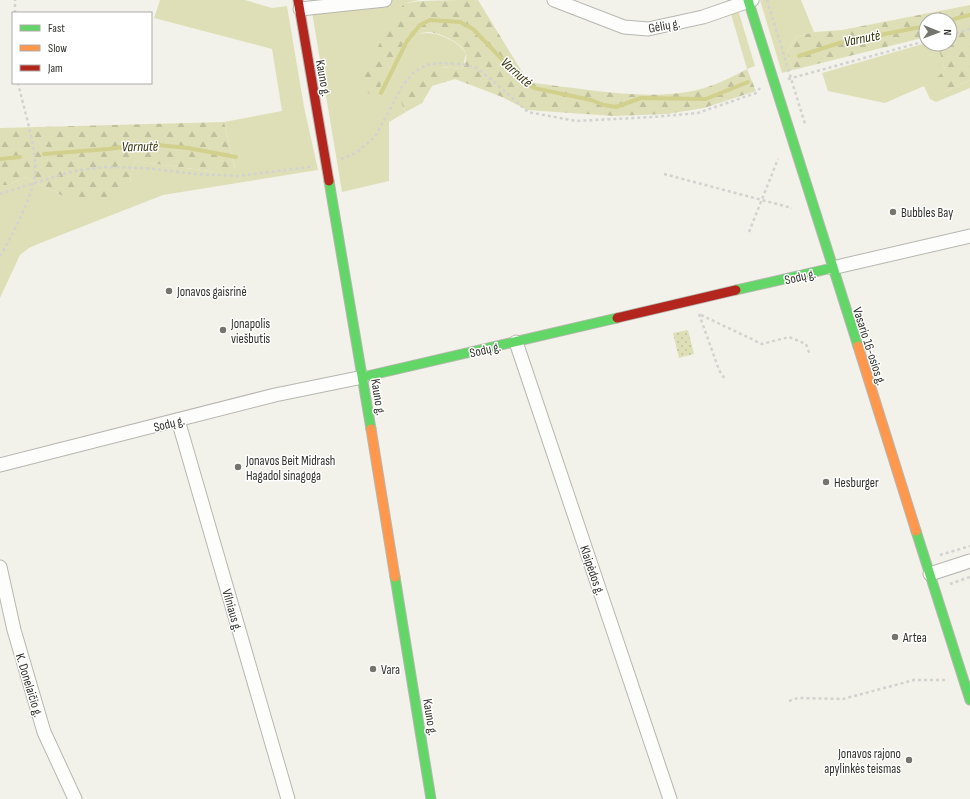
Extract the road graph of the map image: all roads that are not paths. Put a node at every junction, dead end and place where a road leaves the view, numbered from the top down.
1 (385, 0) edge
2 (554, 0) edge
3 (749, 1) edge
4 (299, 5) edge
5 (970, 236) edge
6 (832, 268) junction
7 (516, 342) junction
8 (363, 377) junction
9 (178, 420) junction
10 (0, 465) edge
11 (970, 561) edge
12 (0, 567) edge
13 (930, 574) junction
14 (970, 700) edge
15 (75, 799) edge
16 (288, 799) edge
17 (431, 799) edge
18 (670, 799) edge

1 - 4 street
2 - 3 street, Gėlių g.
3 - 6 main road, Vasario 16-osios g.
4 - 8 main road, Kauno g.
5 - 6 street, Sodų g.
6 - 7 main road, Sodų g.
6 - 13 main road, Vasario 16-osios g.
7 - 8 main road, Sodų g.
7 - 18 street, Klaipėdos g.
8 - 9 street, Sodų g.
8 - 17 main road, Kauno g.
9 - 10 street, Sodų g.
9 - 16 street, Vilniaus g.
11 - 13 street
12 - 15 street, K. Donelaičio g.
13 - 14 main road, Vasario 16-osios g.

